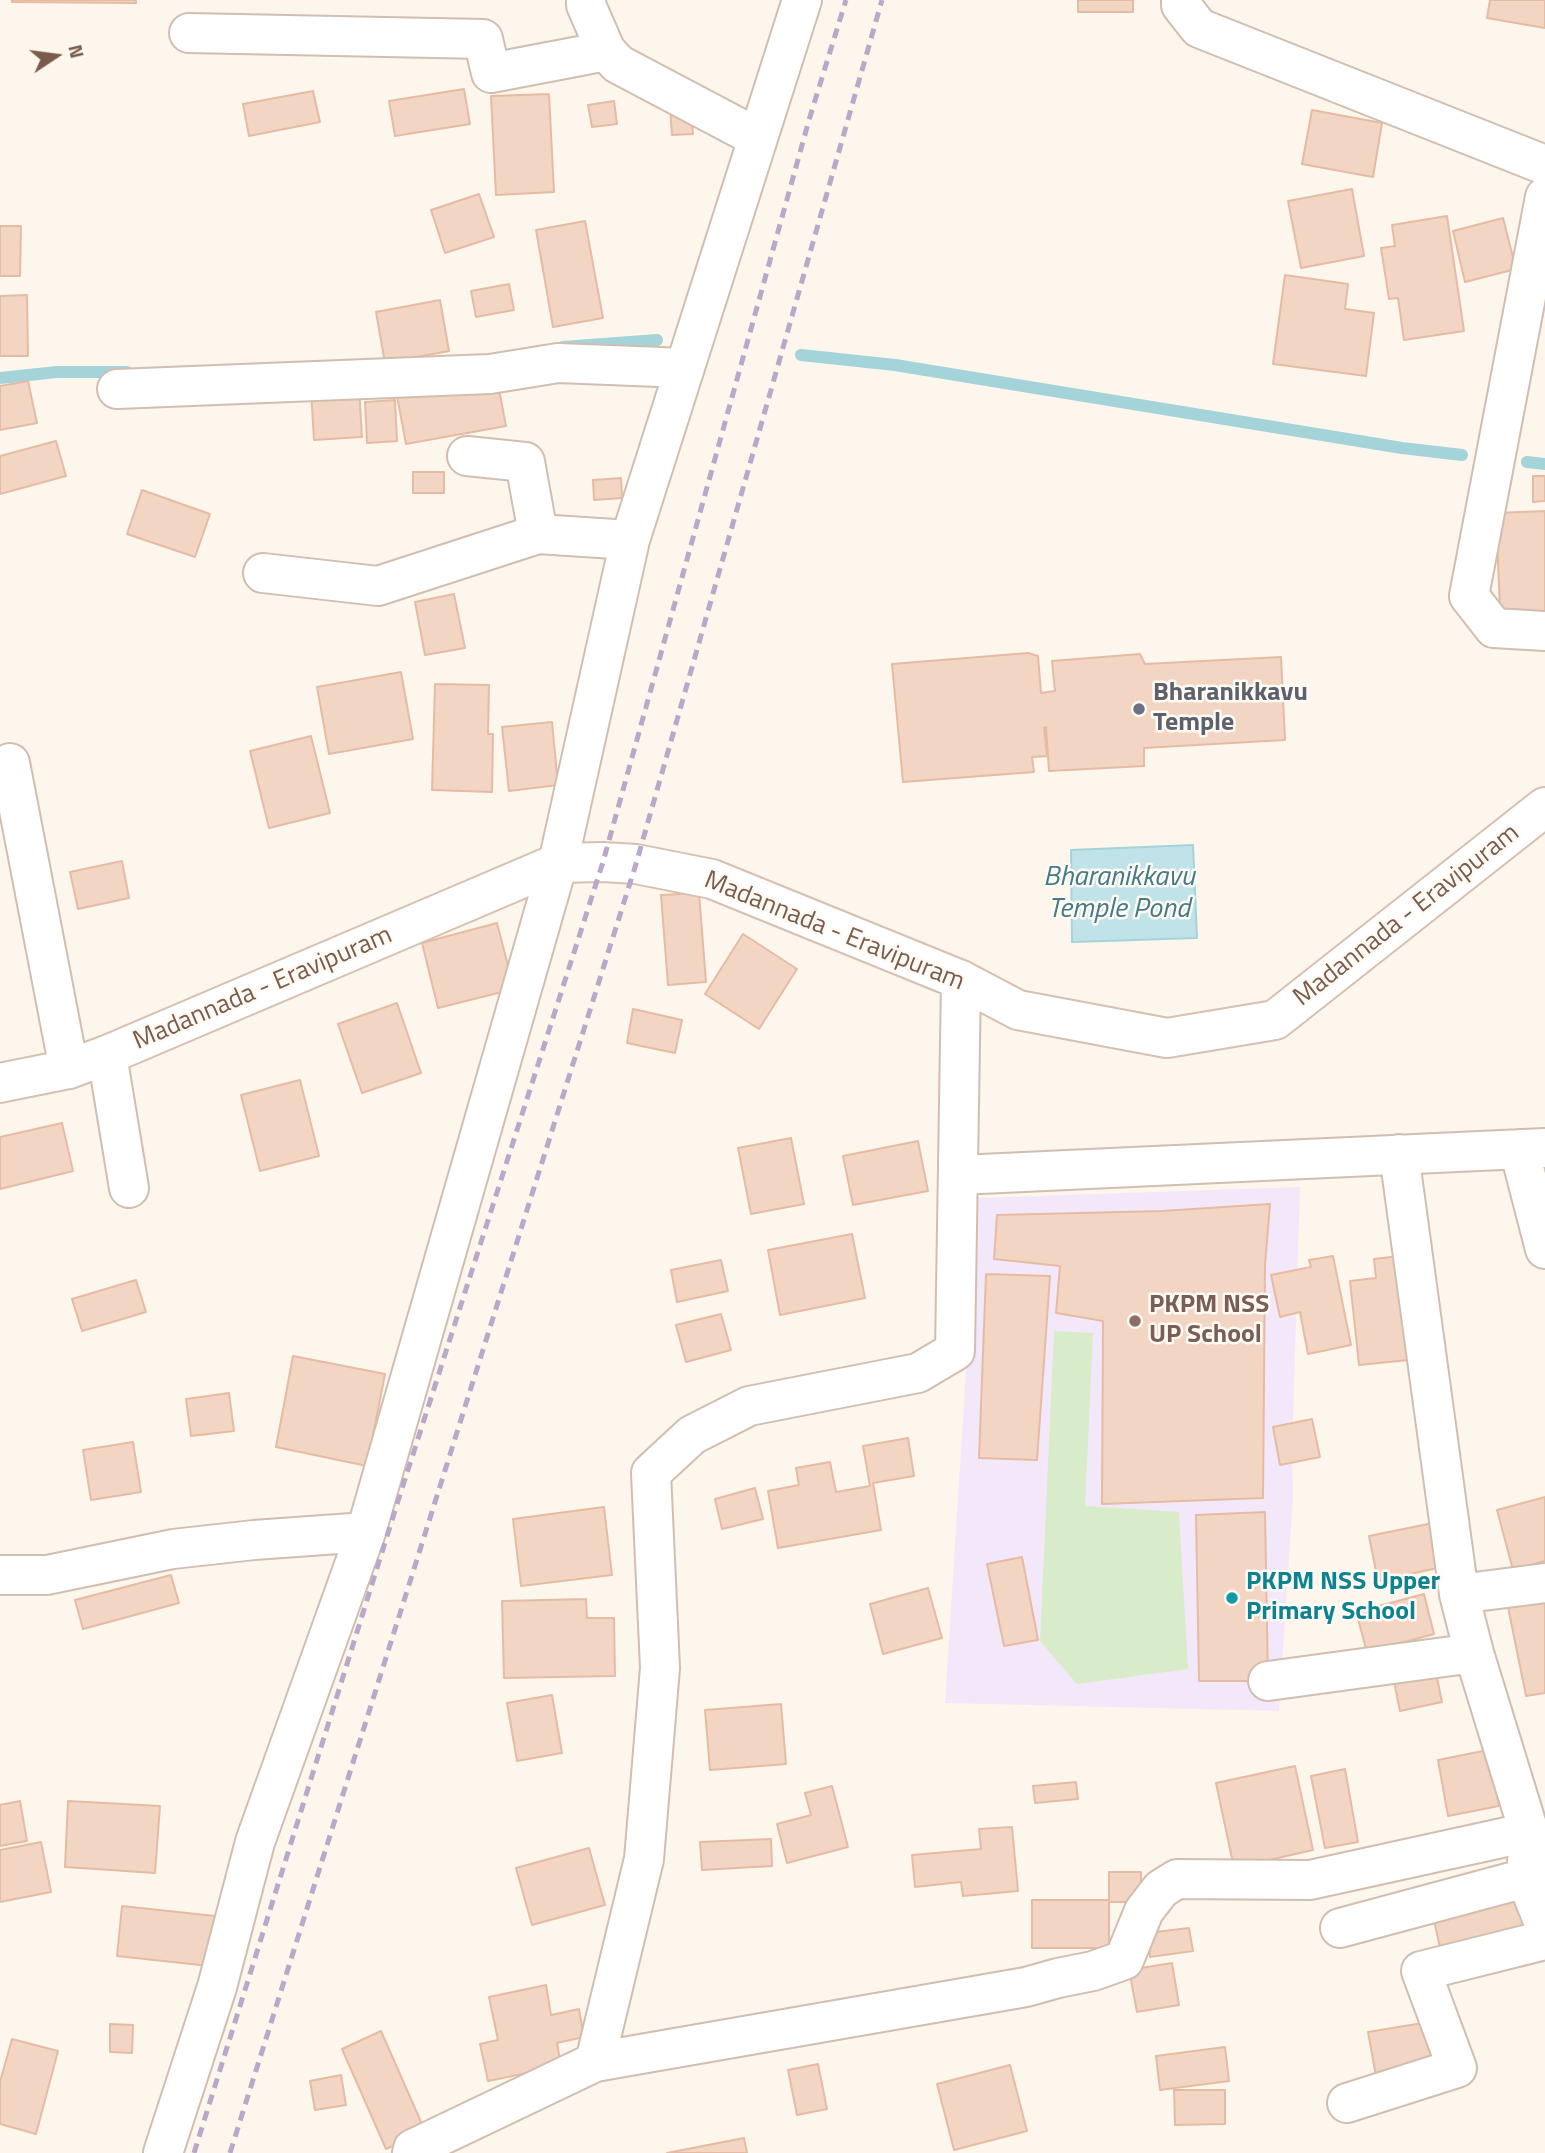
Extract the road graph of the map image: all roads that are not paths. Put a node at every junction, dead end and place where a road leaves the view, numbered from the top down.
1 (586, 0) edge
2 (802, 0) edge
3 (1181, 0) edge
4 (189, 33) dead end
5 (607, 51) junction
6 (758, 138) junction
7 (1545, 165) edge
8 (1545, 197) edge
9 (685, 368) junction
10 (117, 389) dead end
11 (467, 456) dead end
12 (538, 534) junction
13 (630, 540) junction
14 (263, 573) dead end
15 (1545, 631) edge
16 (9, 763) dead end
17 (1545, 807) edge
18 (558, 863) junction
19 (961, 980) junction
20 (107, 1055) junction
21 (69, 1069) junction
22 (0, 1083) edge
23 (1532, 1148) edge
24 (1399, 1154) junction
25 (959, 1175) junction
26 (129, 1188) dead end
27 (1545, 1249) edge
28 (366, 1532) junction
29 (0, 1575) edge
30 (1545, 1583) edge
31 (1460, 1594) junction
32 (1474, 1653) junction
33 (1268, 1681) dead end
34 (1528, 1832) junction
35 (1526, 1878) junction
36 (1545, 1926) edge
37 (1340, 1928) dead end
38 (1545, 1940) edge
39 (595, 2062) junction
40 (1347, 2103) dead end
41 (163, 2153) edge
42 (412, 2153) edge

1 - 5 street
2 - 6 street
3 - 7 street
4 - 5 street
5 - 6 street
6 - 9 street
8 - 15 street
9 - 10 street
9 - 13 street
11 - 12 street
12 - 13 street
12 - 14 street
13 - 18 street
16 - 21 street
17 - 19 street, Madannada - Eravipuram
18 - 19 street, Madannada - Eravipuram
18 - 20 street, Madannada - Eravipuram
18 - 28 street
19 - 25 street
20 - 21 street, Madannada - Eravipuram
20 - 26 street
21 - 22 street, Madannada - Eravipuram
23 - 24 street
23 - 27 street
24 - 25 street
24 - 31 street
25 - 39 street
28 - 29 street
28 - 41 street
30 - 31 street
31 - 32 street
32 - 33 street
32 - 34 street
34 - 35 street
34 - 39 street
35 - 36 street
35 - 37 street
38 - 40 street
39 - 42 street

